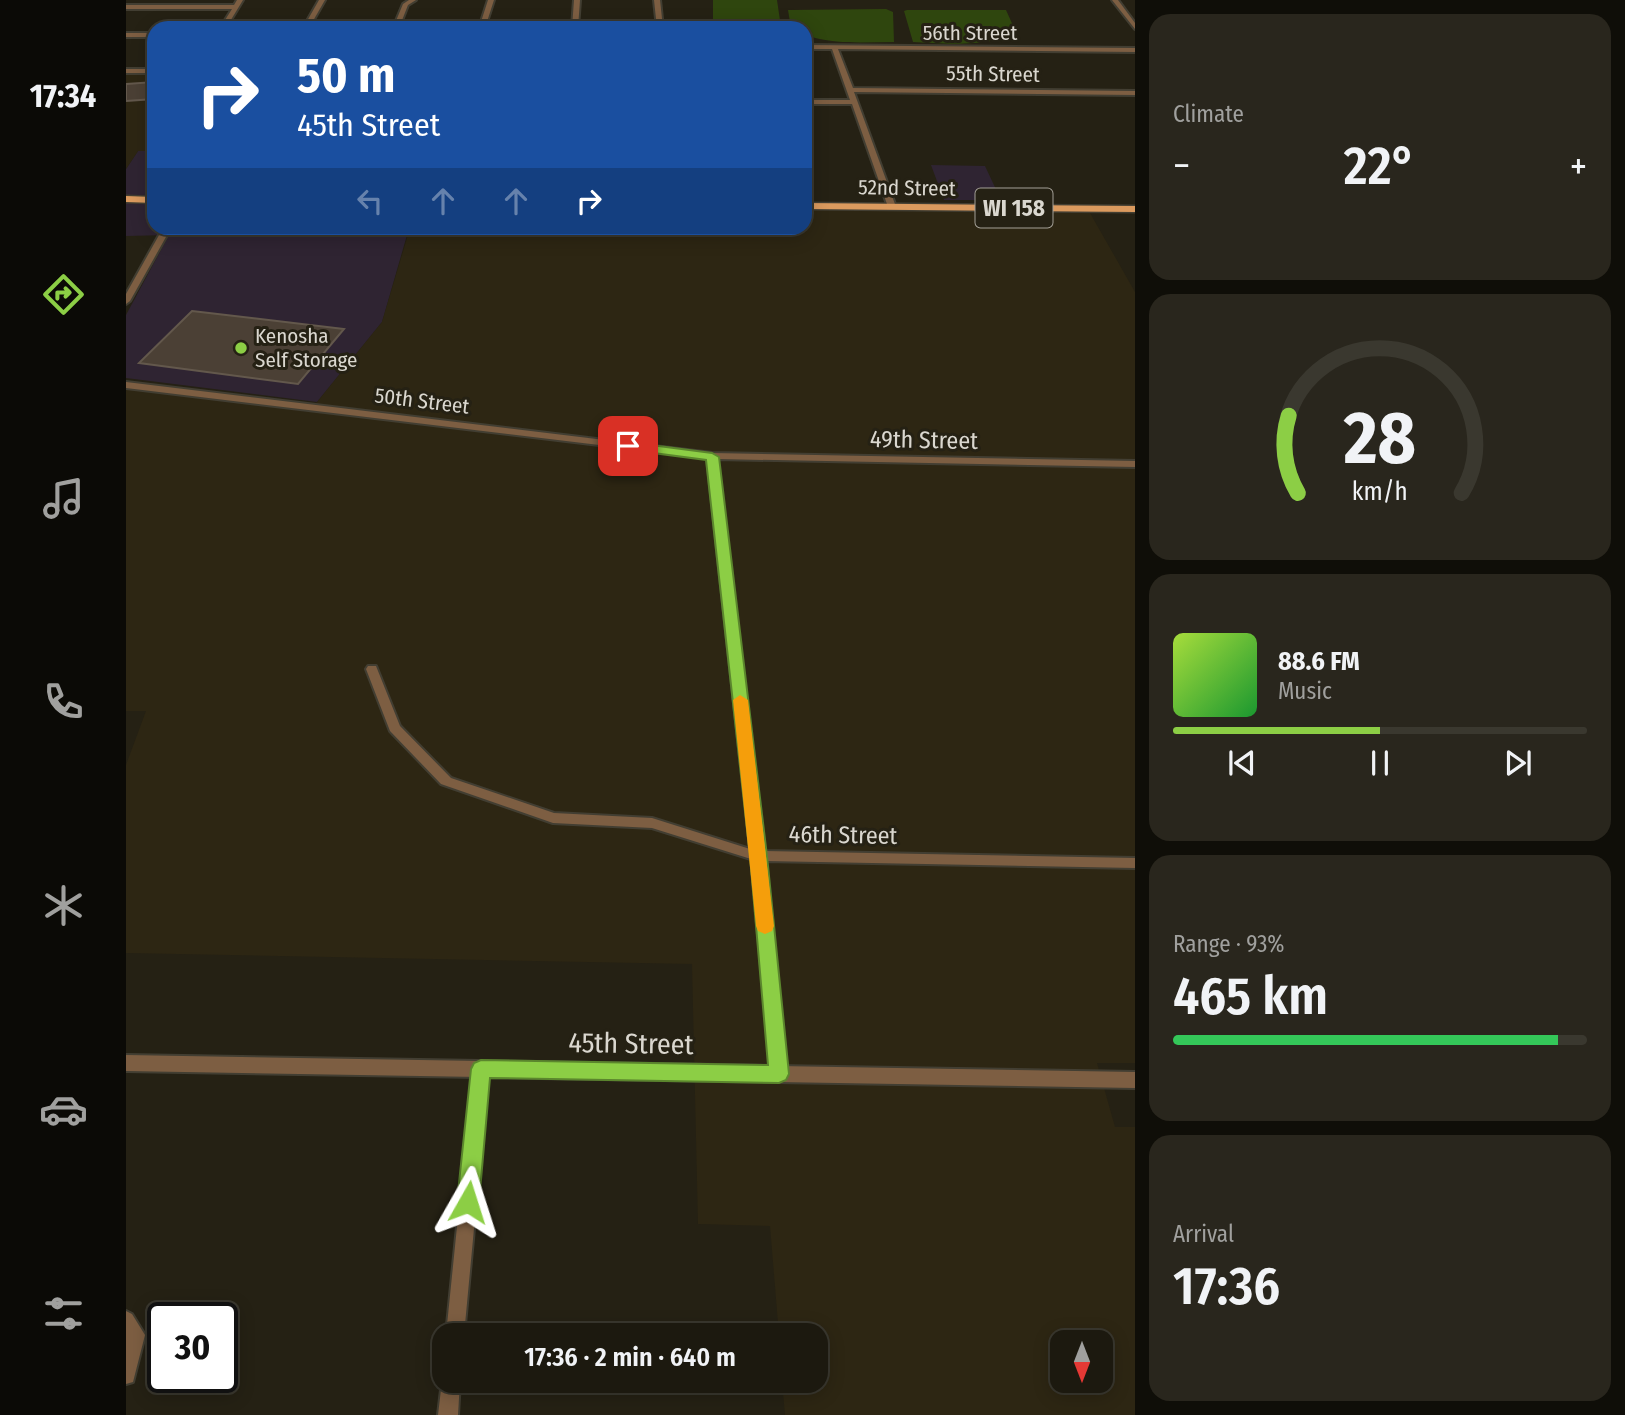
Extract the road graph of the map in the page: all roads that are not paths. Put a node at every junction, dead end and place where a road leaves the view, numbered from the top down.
1 (240, 0) edge
2 (322, 0) edge
3 (412, 0) edge
4 (491, 0) edge
5 (578, 0) edge
6 (657, 0) edge
7 (1115, 0) edge
8 (126, 7) edge
9 (235, 7) junction
10 (227, 21) edge
11 (310, 21) edge
12 (399, 21) edge
13 (484, 21) edge
14 (576, 21) edge
15 (659, 21) edge
16 (1135, 27) edge
17 (126, 35) edge
18 (147, 37) edge
19 (812, 47) edge
20 (835, 48) junction
21 (1135, 50) edge
22 (126, 71) edge
23 (147, 71) edge
24 (851, 90) junction
25 (1135, 93) edge
26 (812, 102) edge
27 (855, 102) junction
28 (126, 200) edge
29 (147, 200) edge
30 (812, 206) edge
31 (892, 207) junction
32 (1135, 209) edge
33 (163, 235) edge
34 (126, 301) edge
35 (126, 385) edge
36 (712, 457) junction
37 (1135, 464) edge
38 (372, 669) dead end
39 (758, 856) junction
40 (1135, 863) edge
41 (126, 1063) edge
42 (481, 1069) junction
43 (779, 1074) junction
44 (1135, 1080) edge
45 (126, 1320) edge
46 (456, 1323) edge
47 (126, 1375) edge
48 (450, 1393) edge
49 (447, 1415) edge

1 - 9 street
2 - 11 street
3 - 12 street
4 - 13 street
5 - 14 street
6 - 15 street
7 - 16 street
8 - 9 street
9 - 10 street
17 - 18 street
19 - 20 street, 56th Street
20 - 21 street, 56th Street
20 - 24 street
22 - 23 street
24 - 25 street, 55th Street
24 - 27 street
26 - 27 street
27 - 31 street
28 - 29 main road
30 - 31 main road, 52nd Street / WI 158
31 - 32 main road, 52nd Street / WI 158
33 - 34 street
35 - 36 street, 50th Street
36 - 37 street, 49th Street
36 - 39 street
38 - 39 street, 46th Street
39 - 40 street, 46th Street
39 - 43 street
41 - 42 street, 45th Street
42 - 43 street, 45th Street
42 - 46 street
43 - 44 street, 45th Street
45 - 47 street
48 - 49 street

